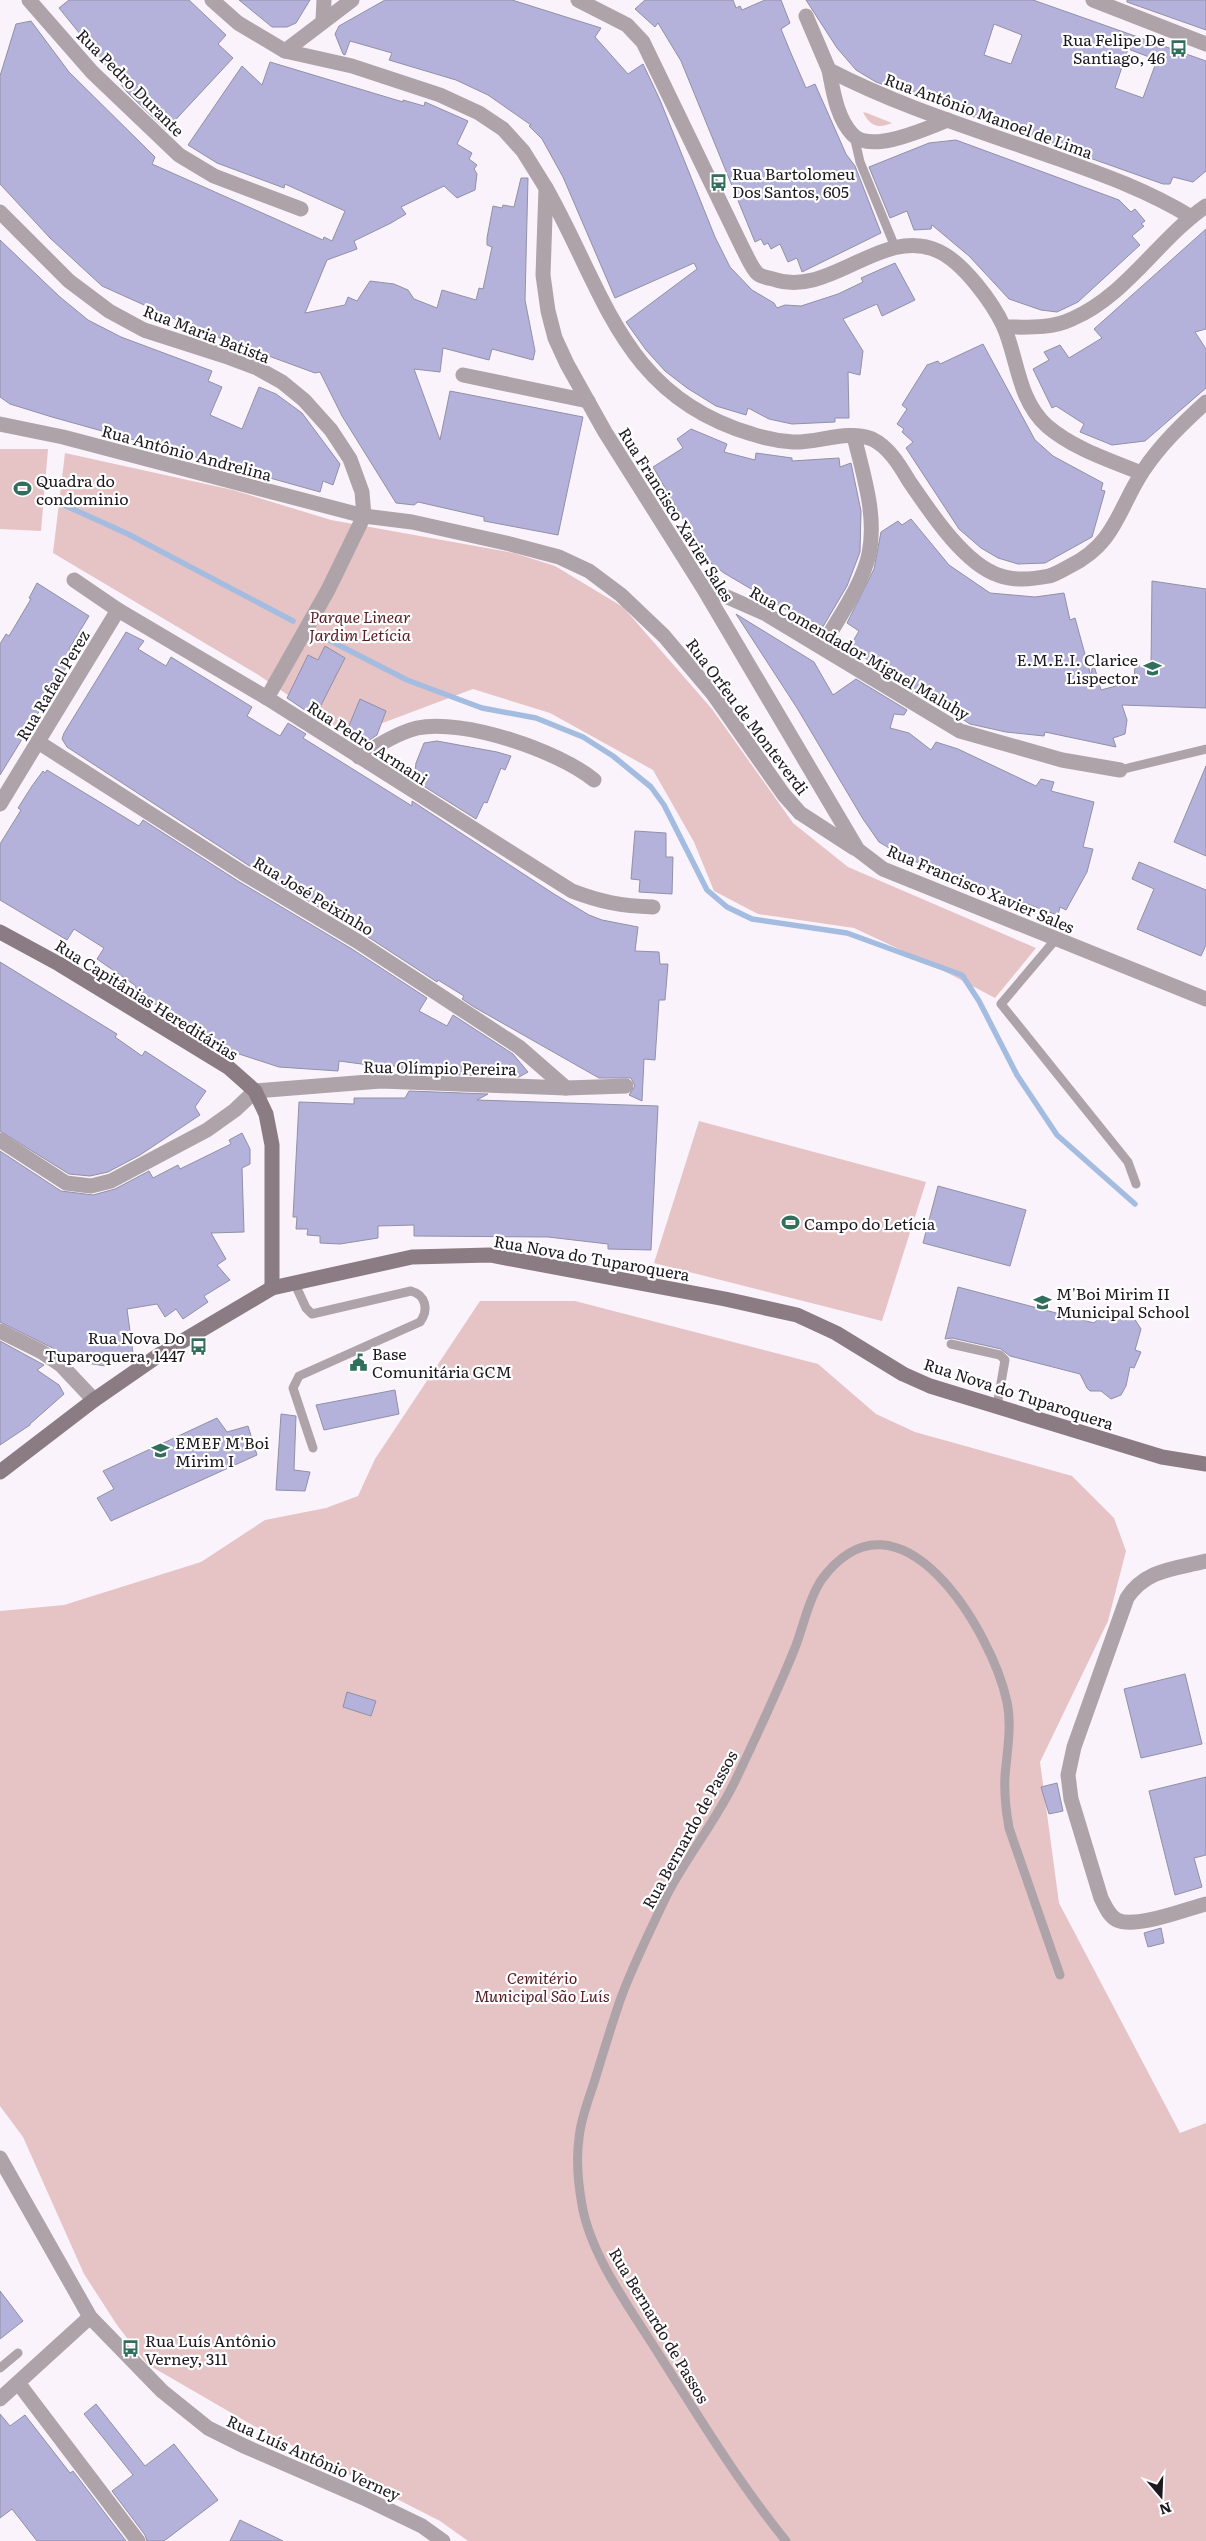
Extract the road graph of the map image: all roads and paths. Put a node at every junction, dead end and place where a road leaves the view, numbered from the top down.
1 (29, 0) edge
2 (212, 0) edge
3 (324, 0) edge
4 (352, 0) edge
5 (578, 0) edge
6 (1093, 0) edge
7 (806, 16) dead end
8 (322, 20) junction
9 (1206, 44) edge
10 (285, 51) junction
11 (829, 70) junction
12 (948, 120) junction
13 (854, 136) junction
14 (546, 188) junction
15 (1206, 206) edge
16 (301, 208) dead end
17 (0, 212) edge
18 (1191, 217) junction
19 (895, 247) junction
20 (1004, 327) junction
21 (463, 375) dead end
22 (588, 401) junction
23 (1206, 402) edge
24 (0, 424) edge
25 (854, 436) junction
26 (1141, 473) junction
27 (364, 516) junction
28 (74, 580) dead end
29 (702, 586) junction
30 (118, 610) junction
31 (822, 647) junction
32 (267, 698) junction
33 (38, 742) junction
34 (1206, 749) edge
35 (359, 757) junction
36 (1120, 770) joint
37 (594, 780) dead end
38 (0, 804) edge
39 (858, 850) junction
40 (653, 907) dead end
41 (0, 932) edge
42 (1056, 939) junction
43 (1206, 998) edge
44 (626, 1086) dead end
45 (566, 1088) junction
46 (255, 1091) junction
47 (0, 1140) edge
48 (1136, 1184) dead end
49 (294, 1282) junction
50 (272, 1288) junction
51 (0, 1331) edge
52 (951, 1344) dead end
53 (94, 1400) junction
54 (996, 1406) junction
55 (313, 1448) dead end
56 (1206, 1464) edge
57 (0, 1472) edge
58 (1206, 1561) edge
59 (1206, 1904) edge
60 (1060, 1975) dead end
61 (0, 2158) edge
62 (90, 2317) junction
63 (18, 2353) dead end
64 (0, 2368) edge
65 (19, 2384) junction
66 (0, 2399) edge
67 (138, 2541) edge
68 (444, 2541) edge
69 (786, 2541) edge

1 - 16 street, Rua Pedro Durante
2 - 10 street
3 - 8 street
4 - 8 street
5 - 19 street
6 - 9 street
7 - 11 street
8 - 10 street
10 - 14 street
11 - 12 street, Rua Antônio Manoel de Lima
11 - 13 street
12 - 13 street
12 - 18 street, Rua Antônio Manoel de Lima
13 - 19 lane
14 - 22 street, Rua Francisco Xavier Sales
14 - 25 street
15 - 18 street
17 - 27 street, Rua Maria Batista
18 - 20 street
19 - 20 street
20 - 26 street
21 - 22 street
22 - 29 street, Rua Francisco Xavier Sales
23 - 26 street
24 - 27 street, Rua Antônio Andrelina
25 - 26 street
25 - 31 street
27 - 32 street
27 - 39 street, Rua Orfeu de Monteverdi
28 - 30 street, Rua Pedro Armani
29 - 31 street, Rua Comendador Miguel Maluhy
29 - 39 street, Rua Francisco Xavier Sales
30 - 32 street, Rua Pedro Armani
30 - 33 street, Rua Rafael Perez
31 - 36 street, Rua Comendador Miguel Maluhy
32 - 35 street, Rua Pedro Armani
33 - 38 street, Rua Rafael Perez
33 - 45 street, Rua José Peixinho
34 - 36 lane
35 - 37 street
35 - 40 street, Rua Pedro Armani
39 - 42 street, Rua Francisco Xavier Sales
41 - 46 street, Rua Capitânias Hereditárias
42 - 43 street, Rua Francisco Xavier Sales
42 - 48 lane
44 - 45 street, Rua Olímpio Pereira
45 - 46 street, Rua Olímpio Pereira
46 - 47 street
46 - 50 street, Rua Capitânias Hereditárias
49 - 50 street, Rua Nova do Tuparoquera
49 - 54 street, Rua Nova do Tuparoquera
49 - 55 lane
50 - 53 street, Rua Nova do Tuparoquera
51 - 53 street
52 - 54 lane
53 - 57 street, Rua Nova do Tuparoquera
54 - 56 street, Rua Nova do Tuparoquera
58 - 59 street
60 - 69 lane, Rua Bernardo de Passos
61 - 62 street, Rua Luís Antônio Verney
62 - 65 street
62 - 68 street, Rua Luís Antônio Verney
63 - 64 lane
65 - 66 street
65 - 67 street

